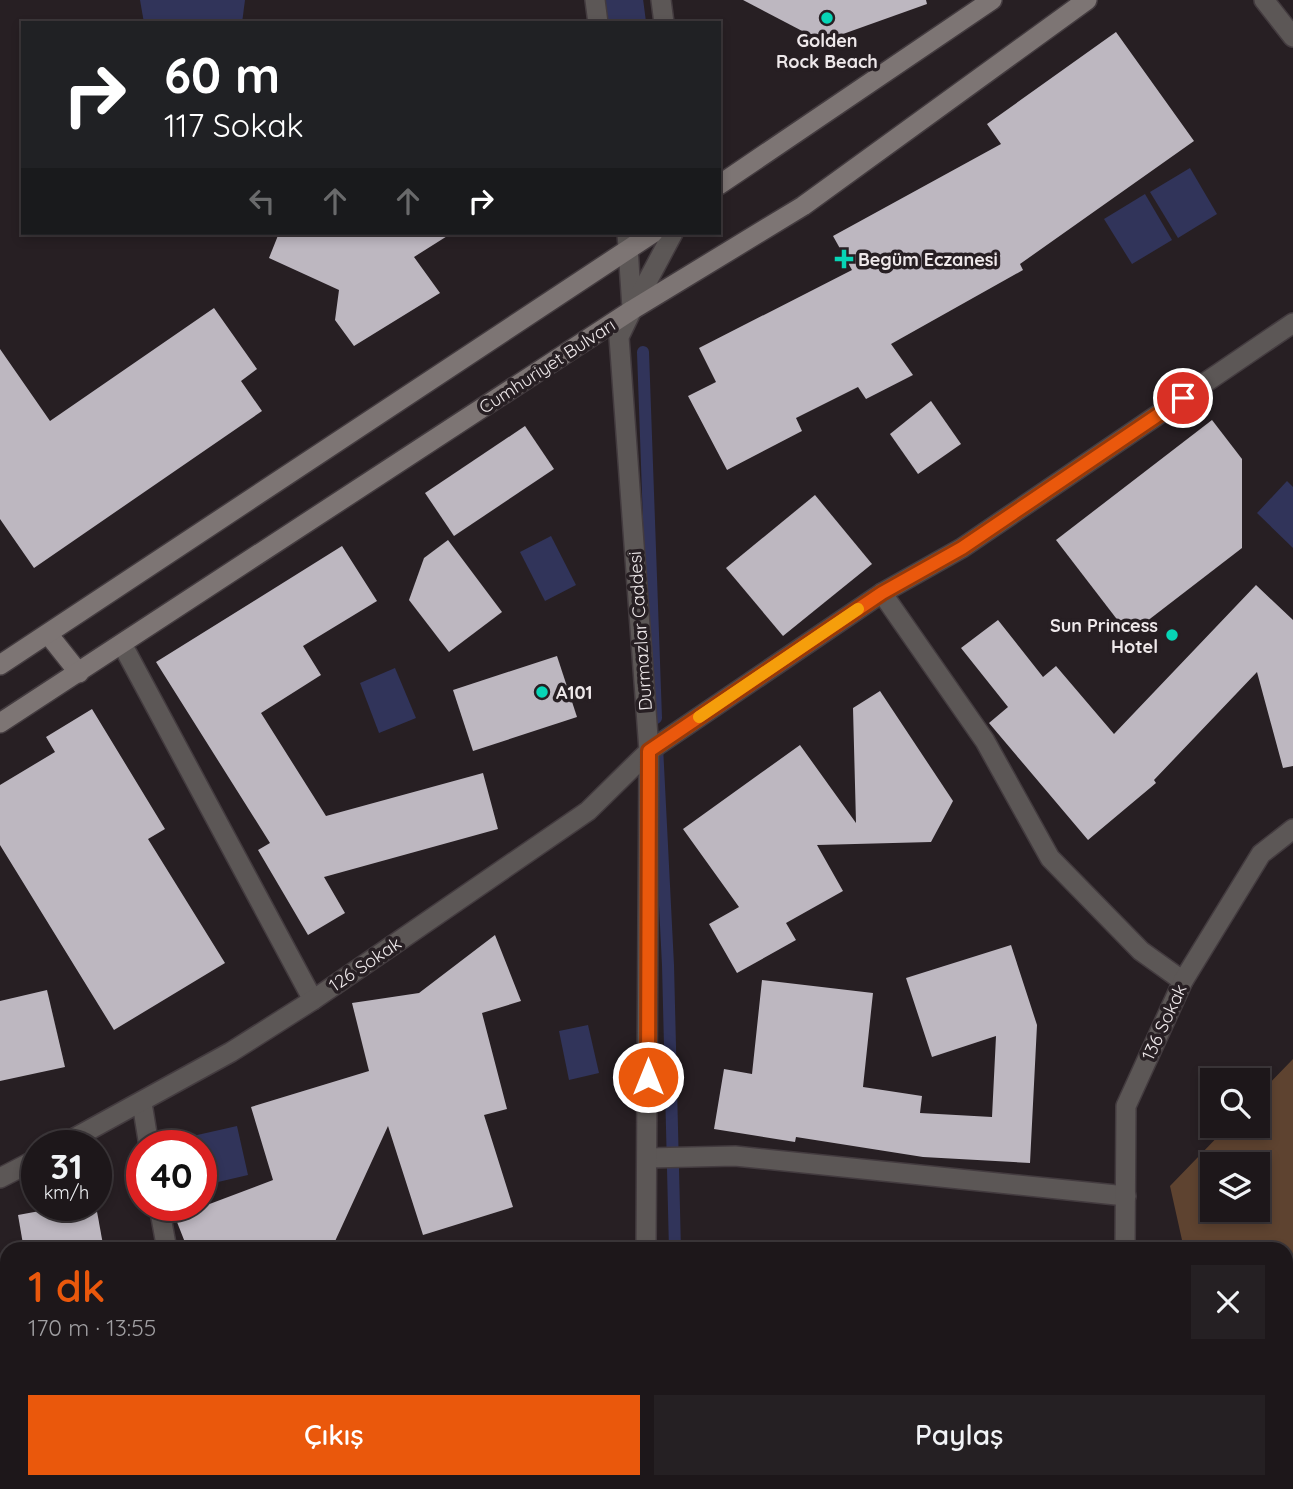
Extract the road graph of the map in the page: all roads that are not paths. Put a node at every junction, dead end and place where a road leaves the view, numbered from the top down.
1 (595, 0) edge
2 (661, 0) edge
3 (992, 0) edge
4 (1087, 0) edge
5 (1264, 0) edge
6 (598, 21) edge
7 (664, 21) edge
8 (1293, 37) edge
9 (721, 185) edge
10 (647, 235) edge
11 (672, 235) edge
12 (628, 241) edge
13 (632, 310) junction
14 (1293, 323) edge
15 (882, 593) junction
16 (48, 634) junction
17 (122, 644) junction
18 (0, 665) edge
19 (79, 673) junction
20 (0, 723) edge
21 (649, 751) junction
22 (1293, 829) edge
23 (1183, 981) junction
24 (313, 1000) junction
25 (142, 1103) junction
26 (91, 1130) edge
27 (146, 1130) edge
28 (648, 1158) junction
29 (21, 1167) edge
30 (0, 1178) edge
31 (1126, 1196) junction
32 (162, 1221) edge
33 (166, 1242) edge
34 (646, 1242) edge
35 (1125, 1242) edge

1 - 6 street
2 - 7 street
3 - 9 main road
4 - 13 main road, Cumhuriyet Bulvarı
5 - 8 street
10 - 12 main road
11 - 13 street, Durmazlar Caddesi
12 - 13 street
12 - 16 main road
13 - 17 main road, Cumhuriyet Bulvarı
13 - 21 street, Durmazlar Caddesi
14 - 15 street, 126 Sokak
15 - 21 street, 126 Sokak
15 - 23 street
16 - 18 main road
16 - 19 main road
17 - 19 main road, Cumhuriyet Bulvarı
17 - 24 street
19 - 20 main road, Cumhuriyet Bulvarı
21 - 24 street, 126 Sokak
21 - 28 street, Durmazlar Caddesi
22 - 23 street, 136 Sokak
23 - 31 street, 136 Sokak
24 - 25 street, 126 Sokak
25 - 26 street, 126 Sokak
25 - 27 street
28 - 31 street
28 - 34 street, Durmazlar Caddesi
29 - 30 street
31 - 35 street, 136 Sokak
32 - 33 street

